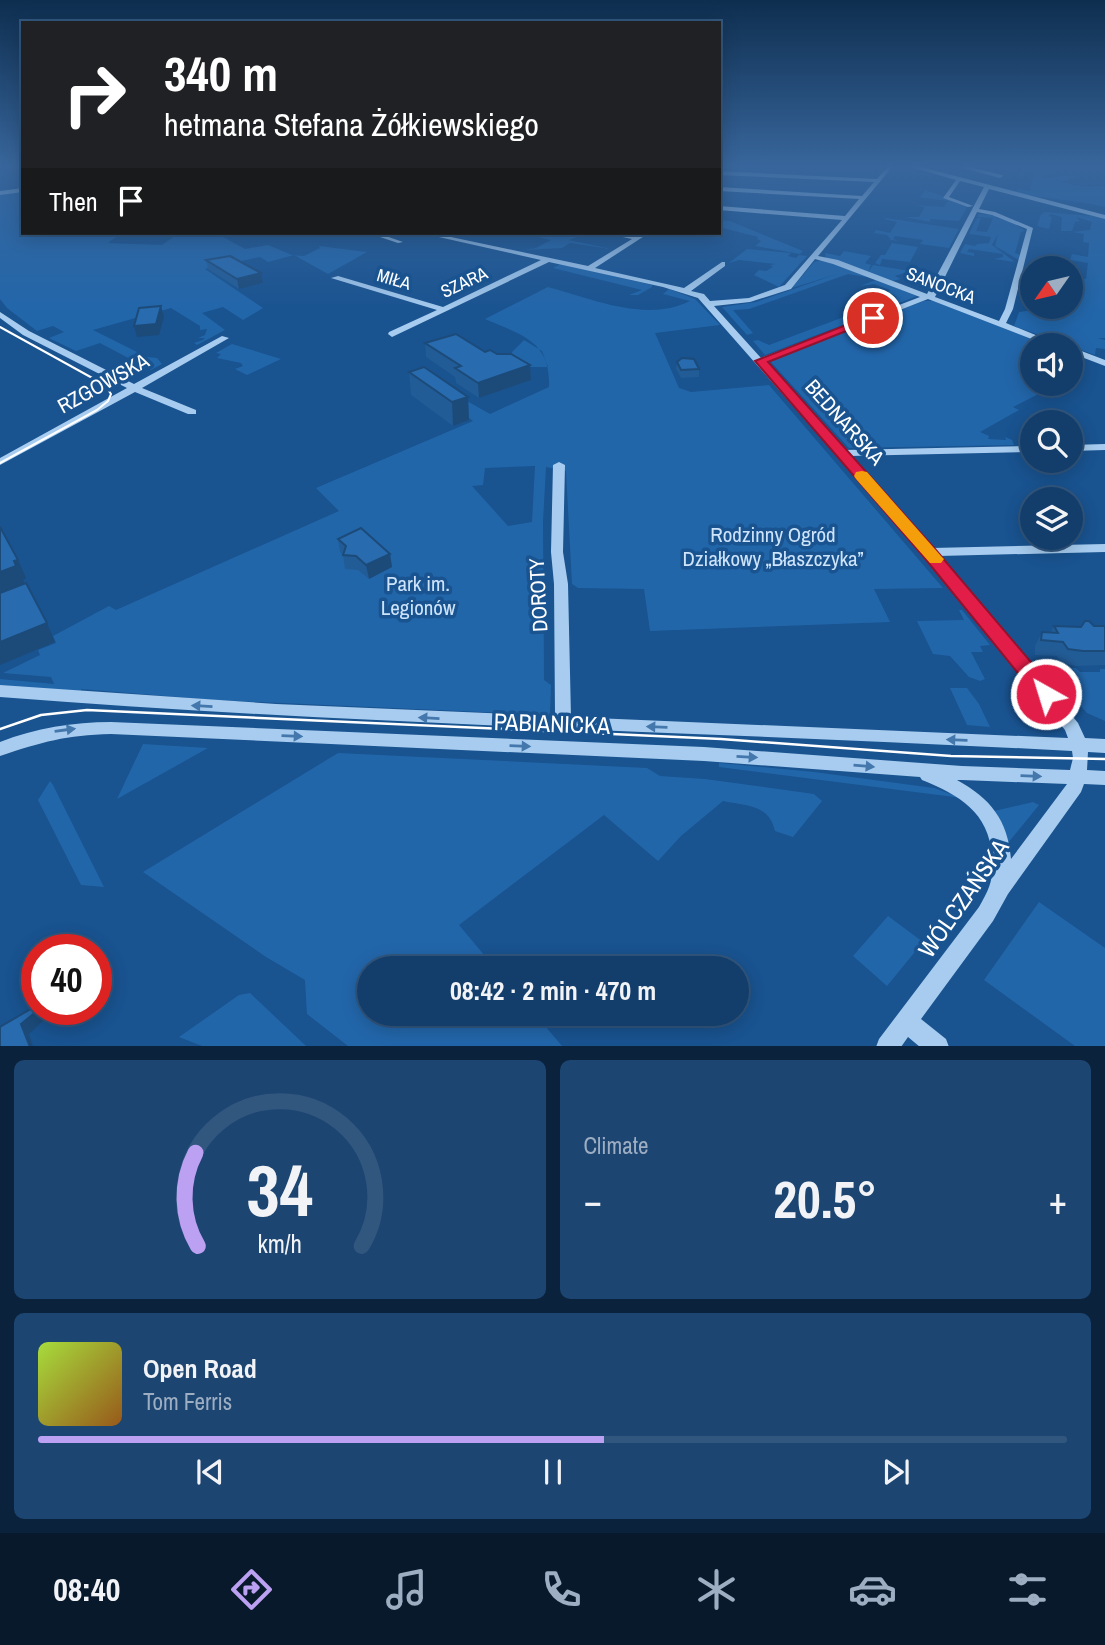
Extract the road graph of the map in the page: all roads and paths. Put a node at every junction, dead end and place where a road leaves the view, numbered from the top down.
1 (806, 215) edge
2 (850, 215) edge
3 (969, 215) edge
4 (997, 215) edge
5 (847, 218) junction
6 (377, 235) edge
7 (434, 235) edge
8 (619, 235) edge
9 (642, 235) edge
10 (637, 238) junction
11 (400, 242) dead end
12 (814, 257) junction
13 (550, 259) junction
14 (722, 264) dead end
15 (590, 268) junction
16 (335, 278) dead end
17 (687, 290) junction
18 (928, 297) junction
19 (709, 304) junction
20 (443, 309) junction
21 (0, 314) edge
22 (1001, 324) junction
23 (1025, 333) edge
24 (392, 334) dead end
25 (225, 338) dead end
26 (1083, 355) edge
27 (761, 361) junction
28 (1105, 363) edge
29 (136, 388) junction
30 (192, 412) dead end
31 (1105, 447) edge
32 (1083, 448) edge
33 (1020, 449) edge
34 (841, 453) junction
35 (0, 462) edge
36 (559, 466) dead end
37 (1105, 548) edge
38 (929, 552) junction
39 (0, 691) edge
40 (563, 724) junction
41 (1079, 745) junction
42 (1105, 746) edge
43 (0, 749) edge
44 (914, 770) junction
45 (1079, 778) junction
46 (1105, 778) edge
47 (1001, 888) junction
48 (906, 1021) junction
49 (887, 1046) edge
50 (938, 1046) edge

1 - 5 street
2 - 5 street
3 - 18 street
4 - 22 street
5 - 12 street
6 - 11 street
7 - 13 street, BEDNARSKA
8 - 10 street
9 - 10 street
10 - 15 street
12 - 18 street, SANOCKA
12 - 19 street
13 - 15 street, BEDNARSKA
13 - 20 street, SZARA
14 - 17 street
15 - 17 street, BEDNARSKA
16 - 20 street, MIŁA
17 - 19 street, BEDNARSKA
18 - 22 street, SANOCKA
18 - 27 street
19 - 27 street, BEDNARSKA
20 - 24 street, SZARA
21 - 29 street
22 - 23 street, SANOCKA
25 - 29 street, RZGOWSKA
26 - 28 street
27 - 34 street, BEDNARSKA
29 - 30 street
29 - 35 street, RZGOWSKA
31 - 32 street
33 - 34 street
34 - 38 street, BEDNARSKA
36 - 40 street, DOROTY
37 - 38 street
38 - 41 street, BEDNARSKA
40 -> 39 street, PABIANICKA
41 -> 40 street, PABIANICKA
41 - 42 street, PABIANICKA
41 - 45 street, BEDNARSKA
43 -> 44 street, PABIANICKA
44 -> 45 street, PABIANICKA
44 - 47 street
45 - 46 street, PABIANICKA
45 - 47 street, WÓLCZAŃSKA
47 - 48 street, WÓLCZAŃSKA
48 - 49 street, WÓLCZAŃSKA
48 - 50 street

